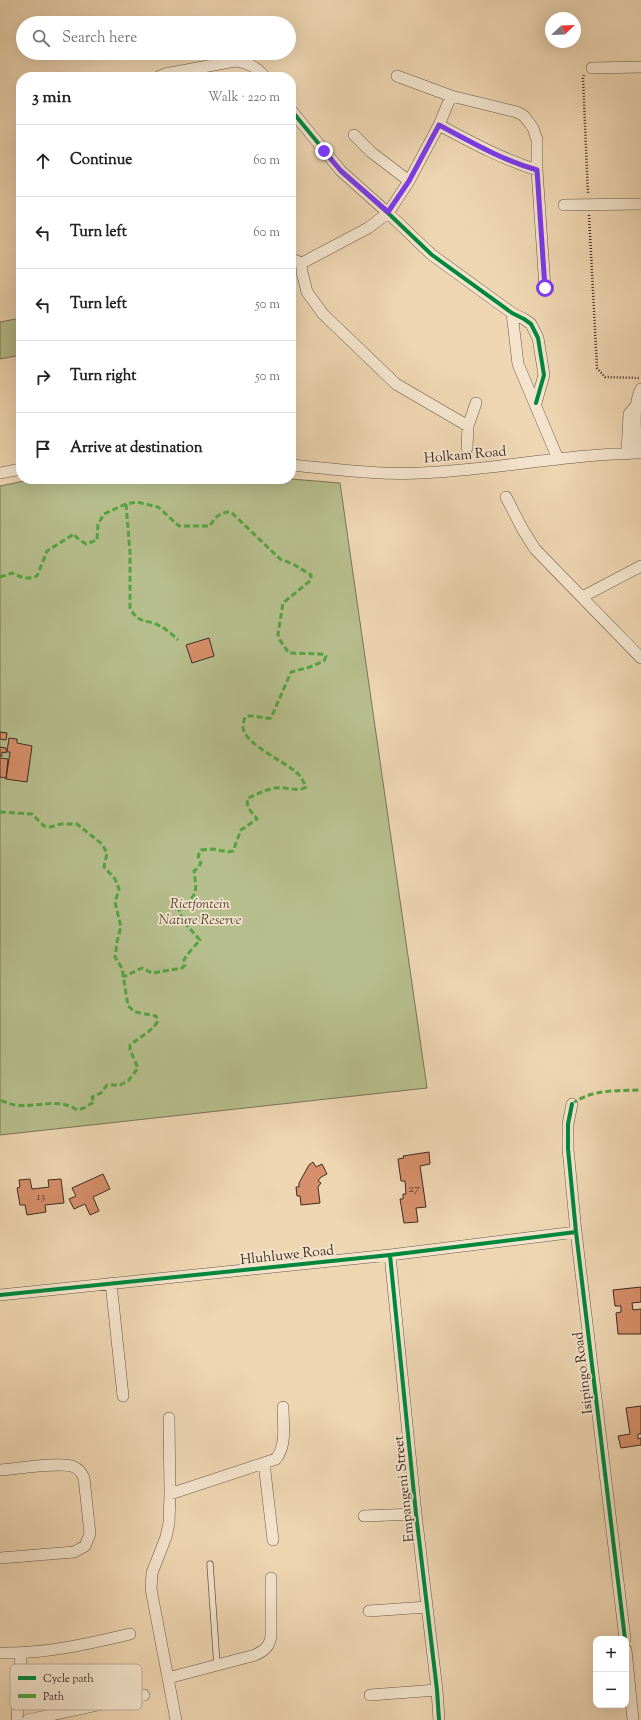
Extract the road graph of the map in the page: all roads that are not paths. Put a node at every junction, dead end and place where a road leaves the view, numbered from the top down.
1 (641, 67) edge
2 (592, 68) road end
3 (176, 72) edge
4 (260, 72) edge
5 (397, 76) dead end
6 (451, 96) junction
7 (296, 116) edge
8 (439, 125) junction
9 (354, 135) dead end
10 (537, 170) junction
11 (409, 181) junction
12 (641, 204) edge
13 (564, 205) dead end
14 (388, 212) junction
15 (296, 261) edge
16 (545, 288) dead end
17 (512, 313) junction
18 (641, 389) edge
19 (476, 403) dead end
20 (536, 403) junction
21 (468, 426) junction
22 (467, 448) dead end
23 (635, 454) edge
24 (558, 459) junction
25 (296, 465) edge
26 (16, 470) edge
27 (0, 473) edge
28 (506, 497) dead end
29 (641, 566) edge
30 (582, 597) junction
31 (641, 658) edge
32 (572, 1104) dead end
33 (576, 1232) junction
34 (390, 1255) junction
35 (110, 1283) junction
36 (0, 1295) edge
37 (124, 1396) dead end
38 (283, 1407) dead end
39 (169, 1418) dead end
40 (264, 1463) junction
41 (0, 1470) edge
42 (170, 1494) junction
43 (416, 1514) junction
44 (364, 1516) dead end
45 (273, 1540) dead end
46 (0, 1558) edge
47 (210, 1564) dead end
48 (271, 1578) dead end
49 (427, 1607) junction
50 (369, 1611) dead end
51 (130, 1634) dead end
52 (625, 1636) edge
53 (0, 1654) edge
54 (21, 1654) junction
55 (20, 1664) edge
56 (217, 1665) junction
57 (628, 1672) edge
58 (168, 1678) junction
59 (437, 1690) junction
60 (370, 1695) dead end
61 (18, 1710) edge
62 (74, 1710) edge
63 (17, 1720) edge
64 (28, 1720) edge
65 (176, 1720) edge
66 (439, 1720) edge
67 (633, 1720) edge

1 - 2 street
3 - 4 street
5 - 6 street
6 - 8 street
6 - 10 street
7 - 14 street
8 - 10 street
8 - 11 street
9 - 11 street
10 - 16 street
11 - 14 street
12 - 13 street
14 - 15 street
14 - 17 street
15 - 21 street
17 - 20 street
17 - 20 street
18 - 23 street
19 - 21 street
20 - 24 street
21 - 22 street
23 - 24 street, Holkam Road
24 - 25 street, Holkam Road
26 - 27 street
28 - 30 street
29 - 30 street
30 - 31 street
32 - 33 street, Isipingo Road
33 - 34 street, Hluhluwe Road
33 - 52 street, Isipingo Road
34 - 35 street, Hluhluwe Road
34 - 43 street, Empangeni Street
35 - 36 street, Hluhluwe Road
35 - 37 street
38 - 40 street
39 - 42 street
40 - 42 street
40 - 45 street
41 - 46 street
42 - 58 street
43 - 44 street
43 - 49 street, Empangeni Street
47 - 56 lane
48 - 56 street
49 - 50 street
49 - 59 street, Empangeni Street
51 - 54 street
53 - 54 street
54 - 55 street
56 - 58 street
57 - 67 street
58 - 65 street
59 - 60 street
59 - 66 street, Empangeni Street
61 - 63 street
62 - 64 street

